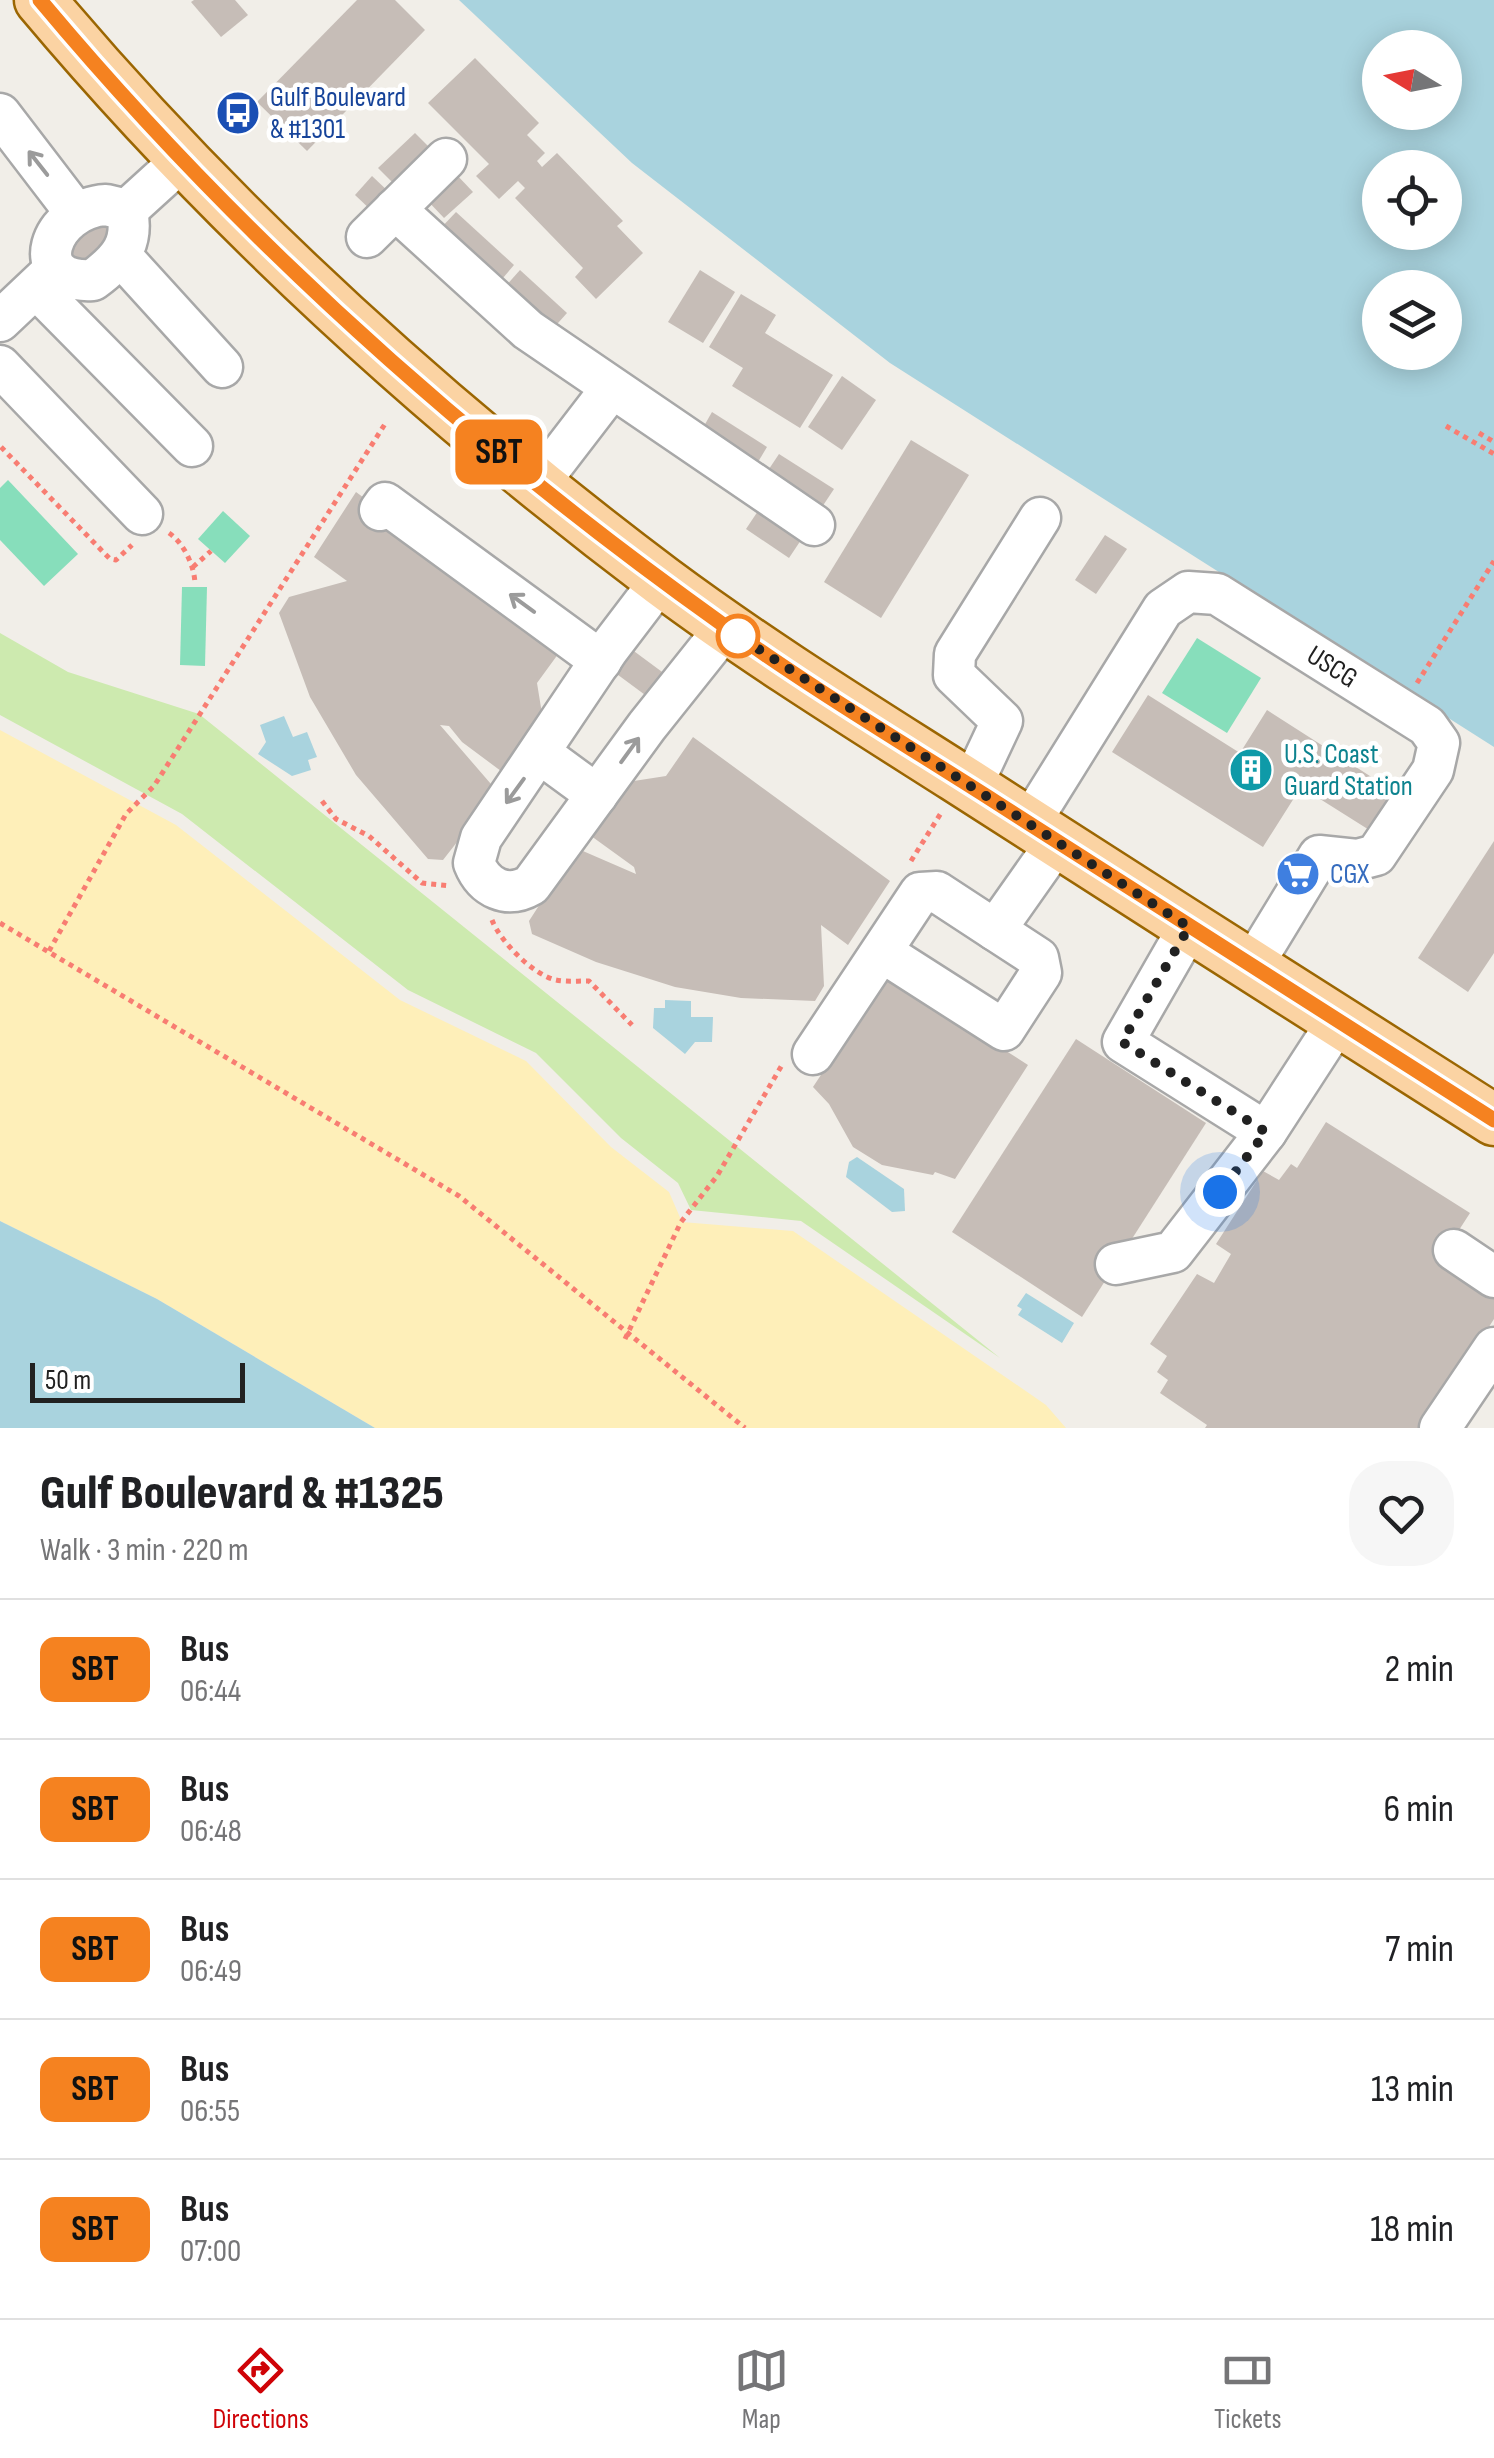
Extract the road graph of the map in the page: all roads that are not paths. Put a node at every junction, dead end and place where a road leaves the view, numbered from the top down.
1 (40, 0) edge
2 (0, 114) edge
3 (446, 159) dead end
4 (182, 160) junction
5 (127, 210) junction
6 (75, 212) junction
7 (121, 256) junction
8 (46, 278) junction
9 (0, 321) edge
10 (0, 366) edge
11 (222, 368) dead end
12 (611, 389) junction
13 (192, 446) dead end
14 (538, 484) junction
15 (380, 510) dead end
16 (142, 514) dead end
17 (1040, 518) dead end
18 (814, 525) dead end
19 (661, 580) junction
20 (726, 628) junction
21 (601, 661) junction
22 (541, 754) junction
23 (972, 787) junction
24 (598, 794) junction
25 (1043, 833) junction
26 (1189, 927) junction
27 (995, 930) junction
28 (882, 952) junction
29 (1252, 966) junction
30 (1338, 1020) junction
31 (813, 1054) dead end
32 (1494, 1120) edge
33 (1266, 1132) junction
34 (1454, 1250) dead end
35 (1116, 1264) dead end
36 (1494, 1277) edge
37 (1494, 1348) edge
38 (1440, 1428) edge

1 - 4 main road
6 -> 2 lane
3 - 12 lane
4 - 5 lane
4 - 14 main road
5 - 6 lane
5 - 7 lane
6 - 8 lane
7 - 8 lane
7 - 11 lane
8 - 9 lane
8 - 13 lane
10 - 16 lane
12 - 14 lane
12 - 18 lane
14 - 19 main road
21 -> 15 lane
17 - 23 lane
19 - 20 main road
19 - 21 lane
20 - 23 main road
24 -> 20 lane
21 - 22 lane
22 - 24 lane
22 -> 24 lane
23 - 25 main road
25 - 26 main road
25 - 27 lane
25 - 29 lane, USCG
26 - 29 main road
26 - 33 lane
27 - 28 lane
27 - 28 lane
28 - 31 lane
29 - 30 main road
30 - 32 main road
30 - 33 lane
33 - 35 lane
34 - 36 lane
37 - 38 lane

